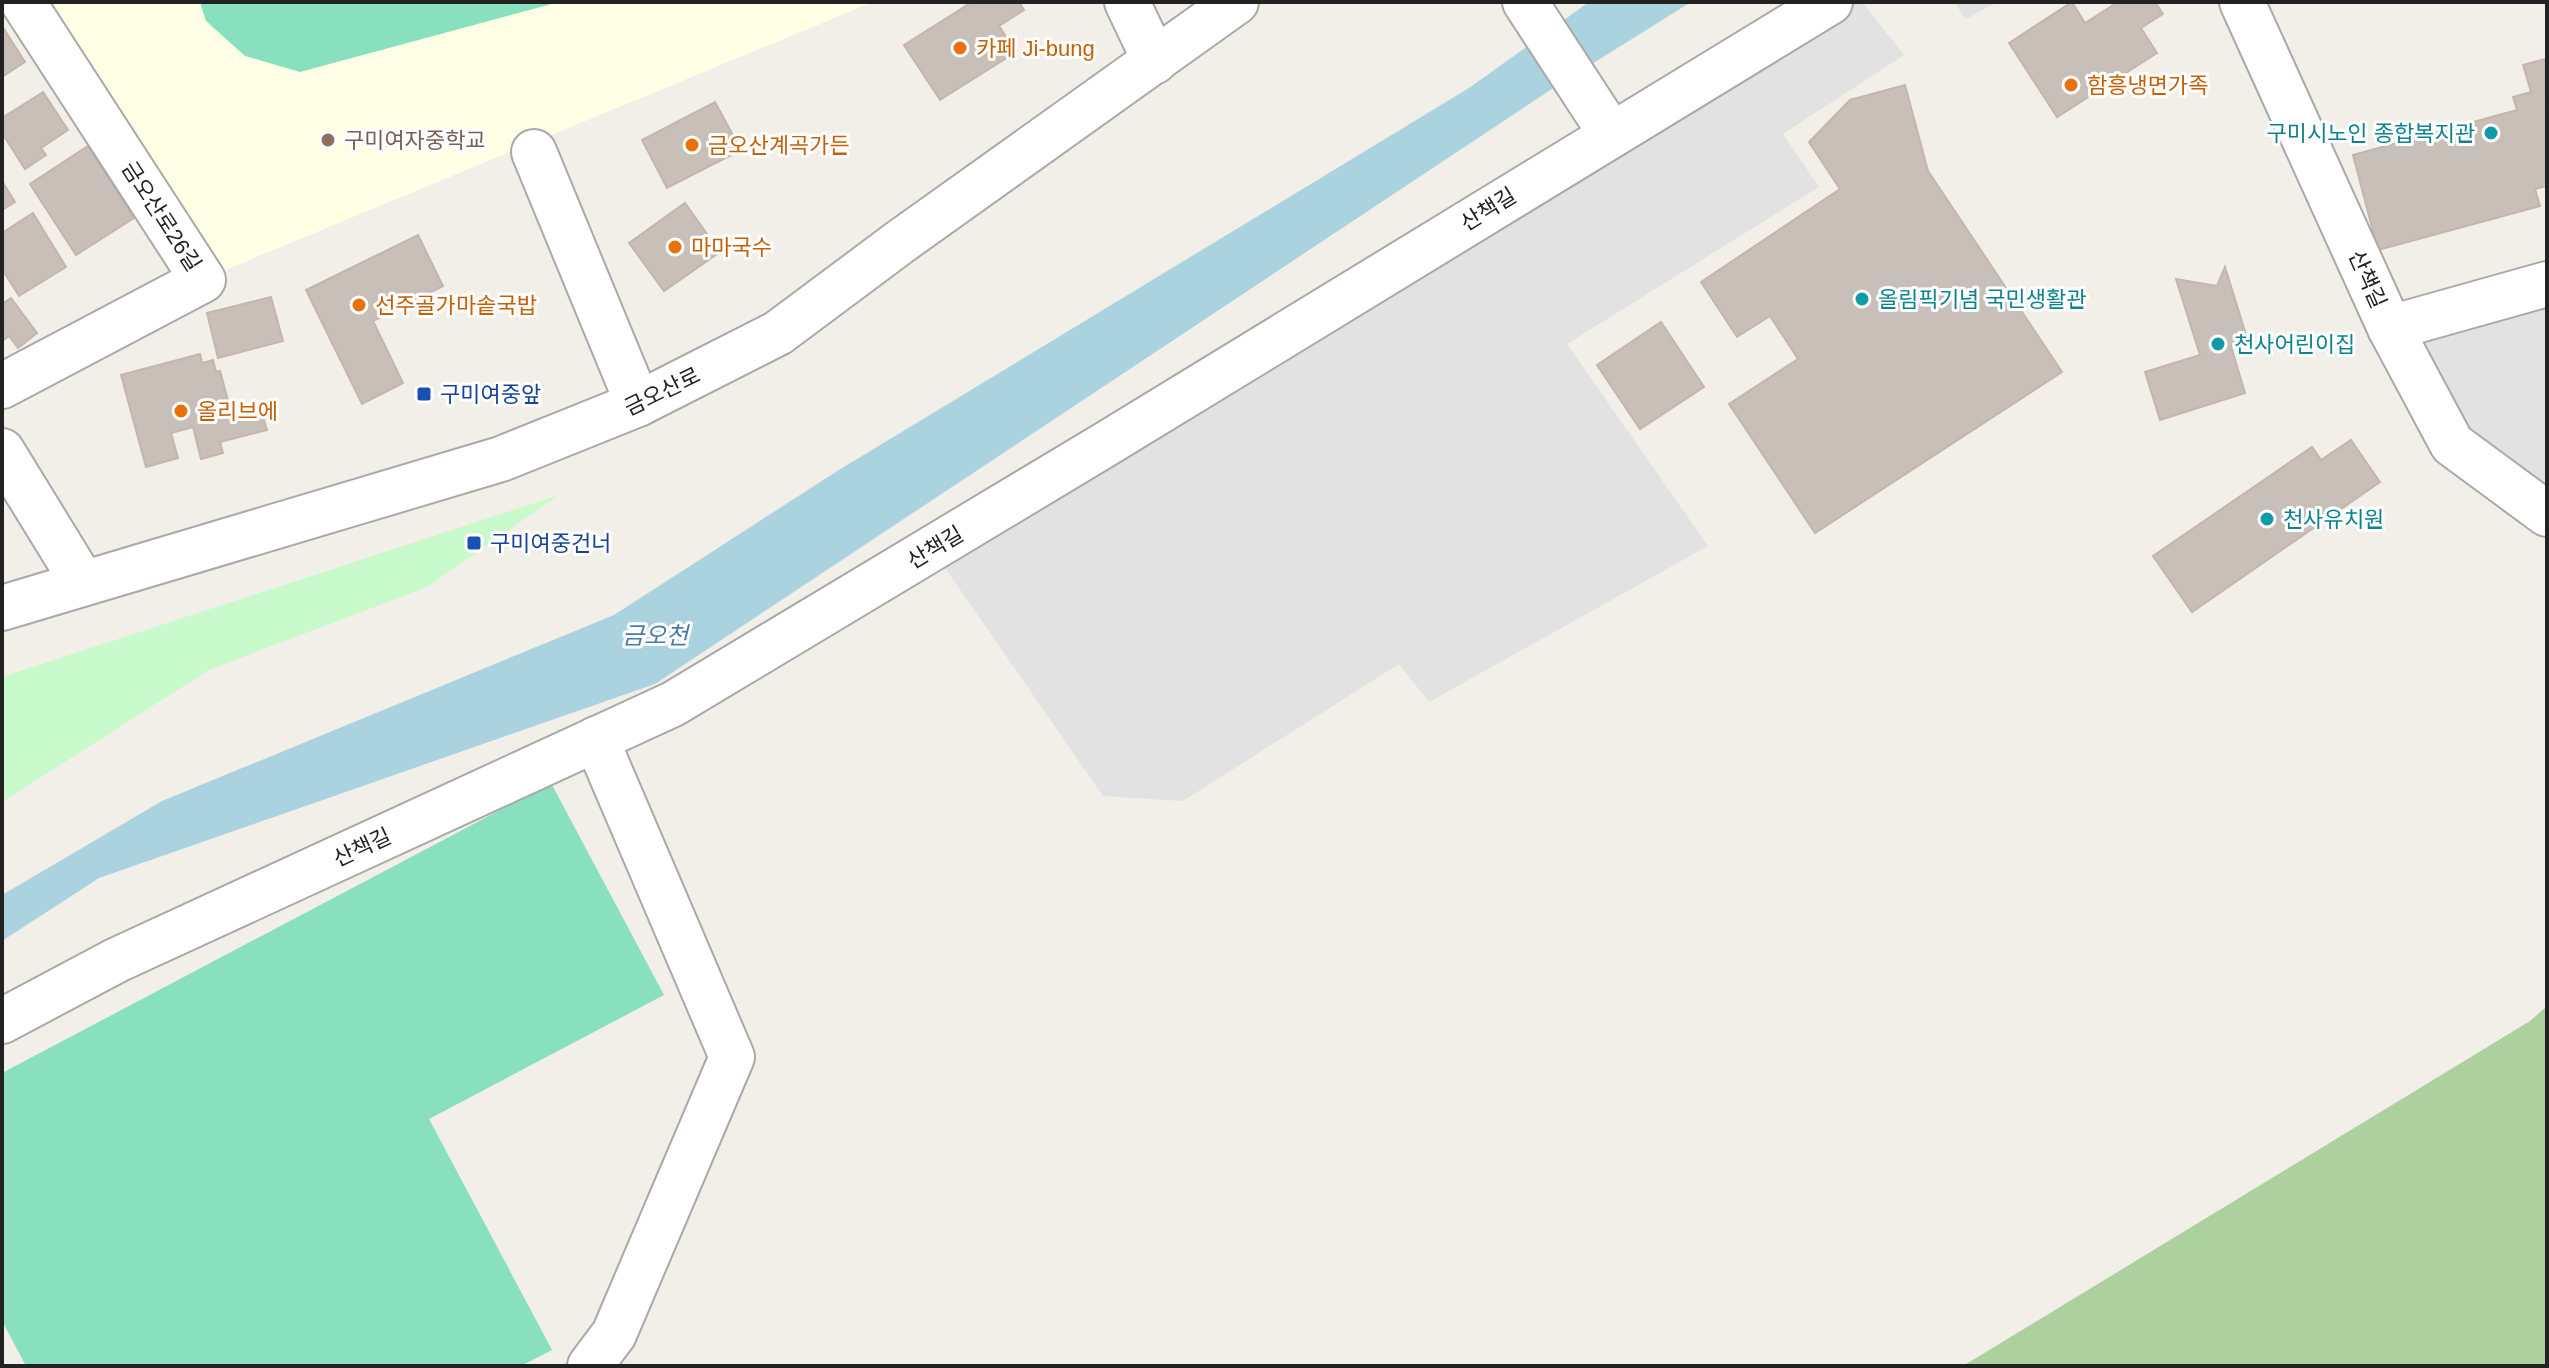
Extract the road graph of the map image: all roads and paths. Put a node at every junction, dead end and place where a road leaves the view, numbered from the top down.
1 (23, 2) edge
2 (1127, 2) edge
3 (1236, 2) edge
4 (1525, 2) edge
5 (1830, 2) edge
6 (2242, 2) edge
7 (1155, 61) junction
8 (1611, 134) junction
9 (534, 152) dead end
10 (2547, 284) edge
11 (2390, 328) junction
12 (2, 386) edge
13 (638, 404) junction
14 (2, 451) edge
15 (2547, 514) edge
16 (83, 583) junction
17 (2, 608) edge
18 (596, 739) junction
19 (2, 1021) edge
20 (590, 1366) edge

1 - 12 street, 금오산로26길
2 - 7 street
3 - 7 street, 금오산로
4 - 8 street
5 - 8 street, 산책길
6 - 11 street, 산책길
7 - 13 street, 금오산로
8 - 18 street, 산책길
9 - 13 street
10 - 11 street
11 - 15 street, 산책길
13 - 16 street, 금오산로
14 - 16 street
16 - 17 street, 금오산로
18 - 19 street, 산책길
18 - 20 street

